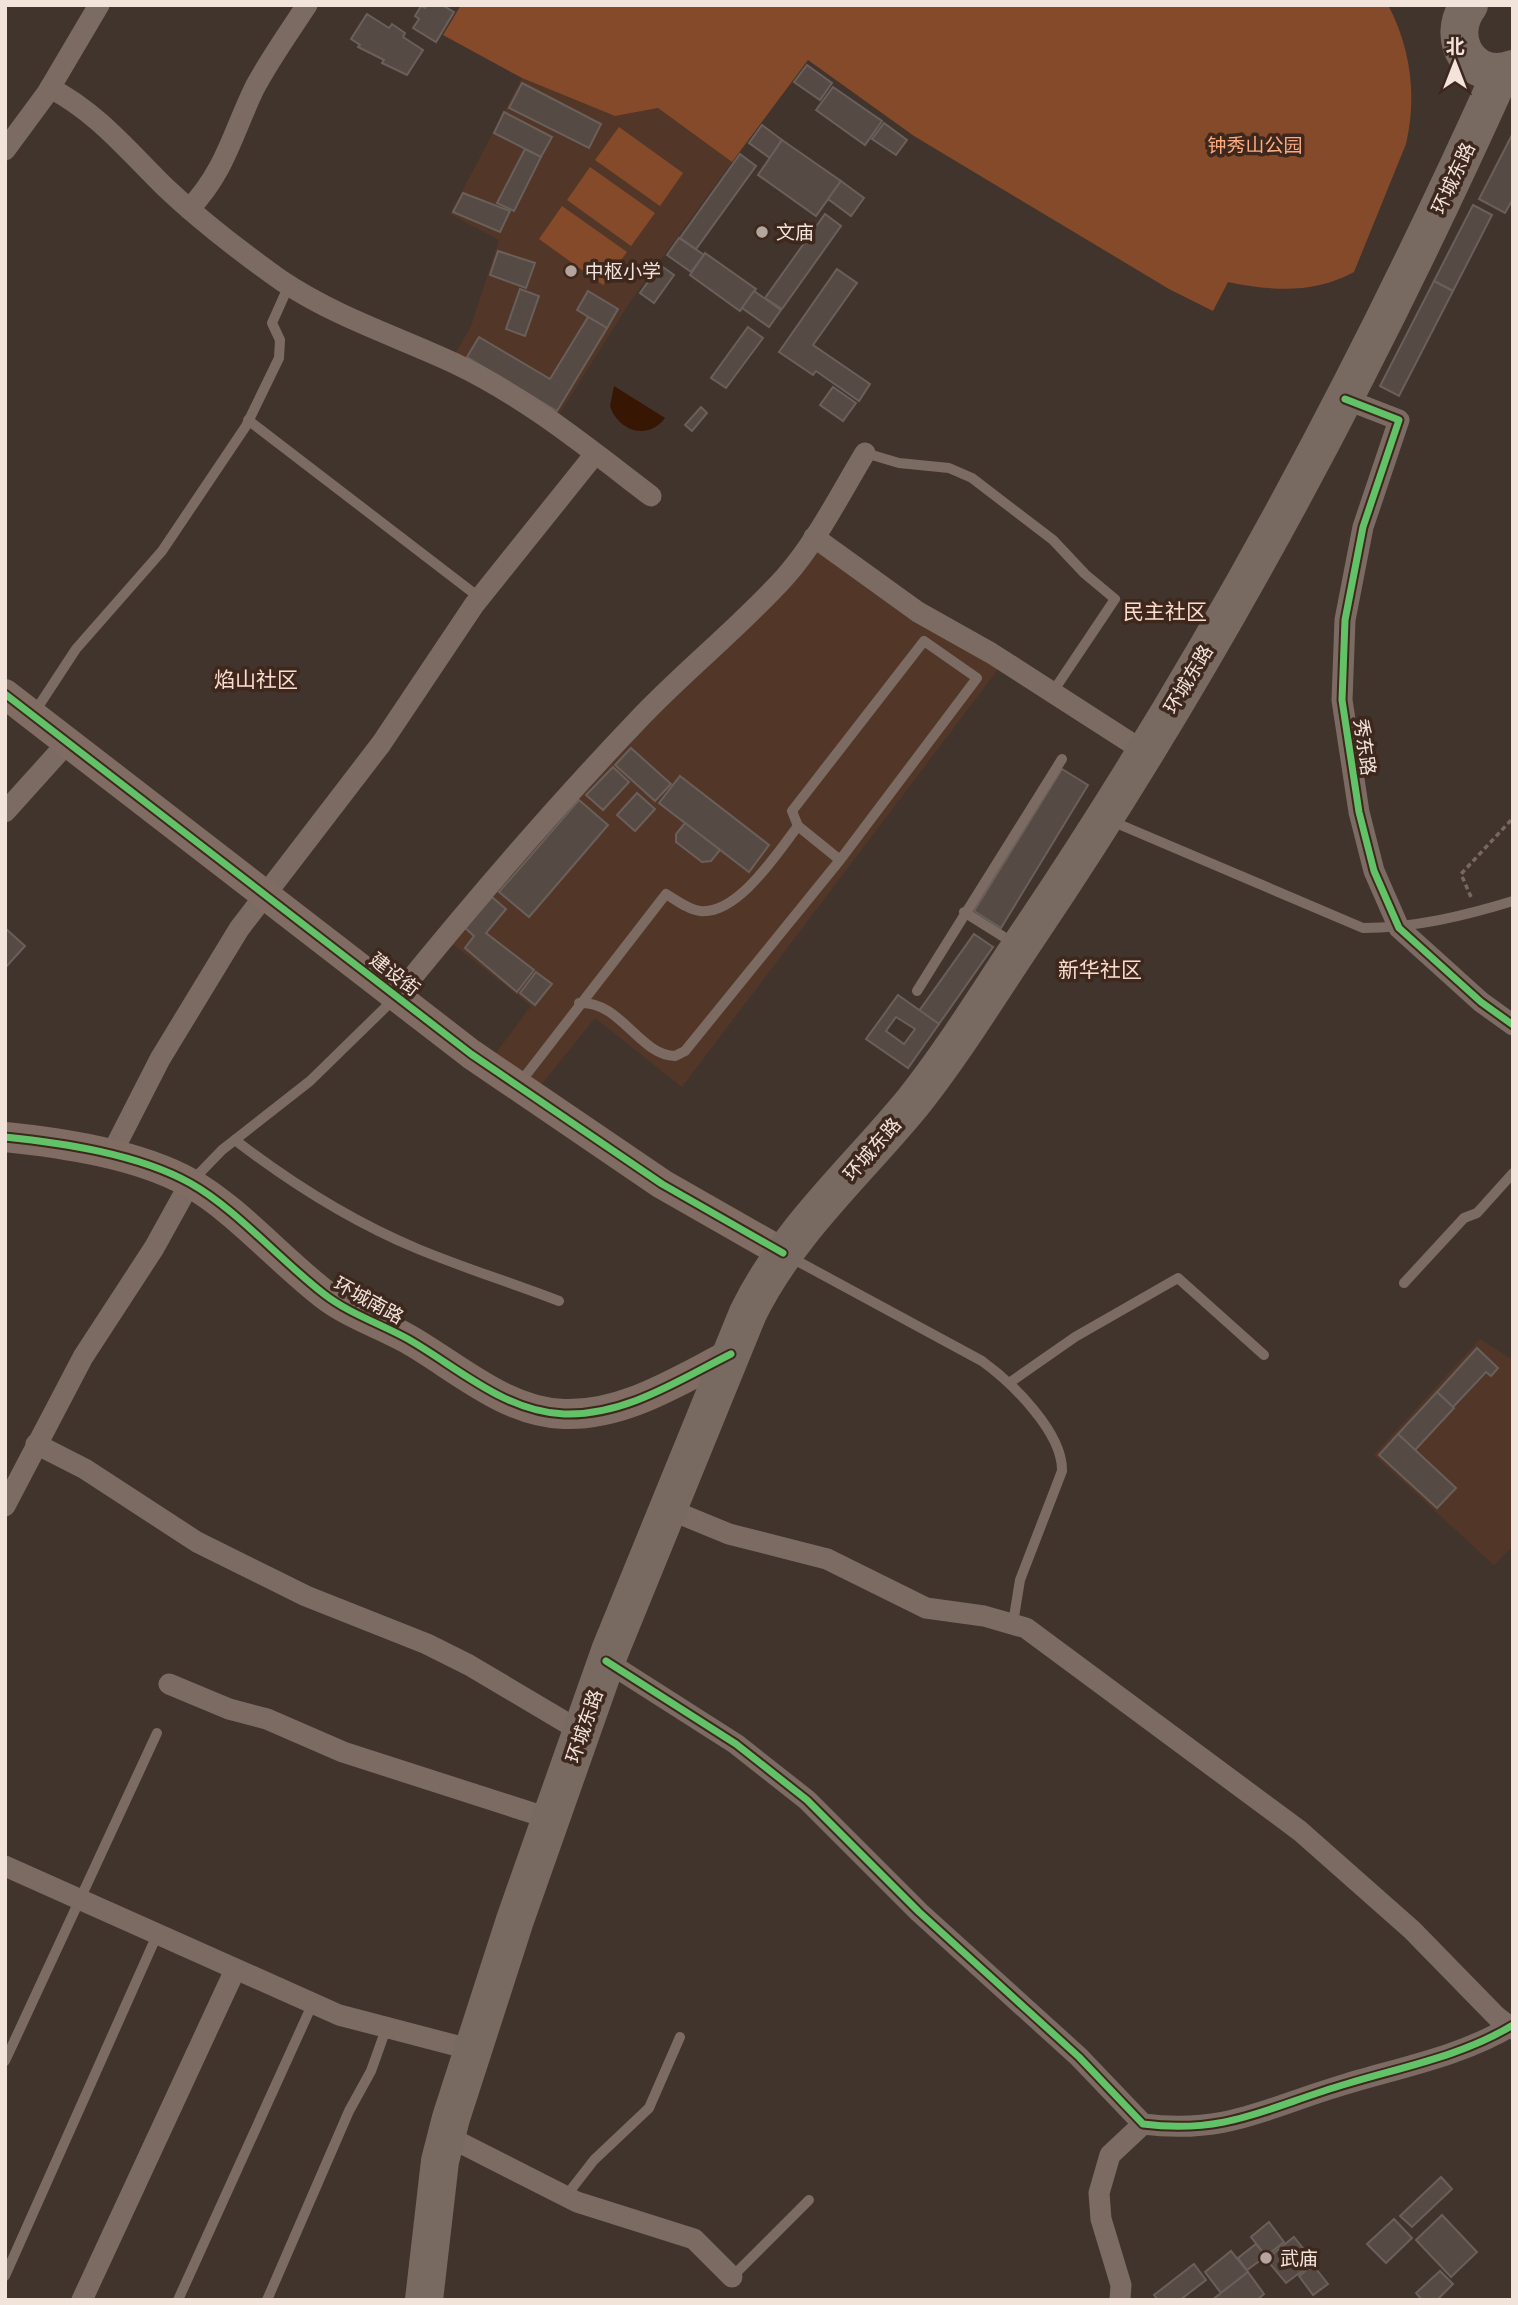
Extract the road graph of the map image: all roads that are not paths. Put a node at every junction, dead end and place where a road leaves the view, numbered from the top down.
1 (99, 5) edge
2 (306, 5) edge
3 (1458, 13) edge
4 (1507, 71) edge
5 (50, 88) junction
6 (5, 150) edge
7 (189, 209) junction
8 (289, 285) junction
9 (1345, 399) junction
10 (248, 420) junction
11 (865, 453) joint
12 (595, 454) junction
13 (651, 496) dead end
14 (814, 537) junction
15 (480, 598) junction
16 (1052, 693) junction
17 (5, 694) edge
18 (32, 715) junction
19 (68, 742) junction
20 (1145, 752) junction
21 (1062, 759) dead end
22 (5, 812) edge
23 (1104, 817) junction
24 (798, 826) junction
25 (840, 860) junction
26 (266, 893) junction
27 (1513, 901) edge
28 (964, 912) junction
29 (1399, 928) junction
30 (1020, 947) junction
31 (917, 991) dead end
32 (397, 996) junction
33 (579, 1003) junction
34 (1513, 1025) edge
35 (517, 1085) junction
36 (5, 1137) edge
37 (235, 1140) junction
38 (111, 1155) junction
39 (1513, 1173) edge
40 (190, 1183) junction
41 (783, 1253) junction
42 (1404, 1283) dead end
43 (559, 1301) dead end
44 (732, 1354) junction
45 (1264, 1355) dead end
46 (1009, 1383) junction
47 (36, 1444) junction
48 (5, 1506) edge
49 (668, 1509) junction
50 (1013, 1623) junction
51 (606, 1661) junction
52 (169, 1684) dead end
53 (582, 1732) junction
54 (157, 1733) dead end
55 (551, 1819) junction
56 (5, 1866) edge
57 (80, 1900) junction
58 (157, 1935) junction
59 (235, 1970) junction
60 (312, 2005) junction
61 (1512, 2027) edge
62 (386, 2029) junction
63 (680, 2038) dead end
64 (473, 2050) junction
65 (5, 2061) edge
66 (1143, 2124) junction
67 (447, 2136) junction
68 (566, 2196) junction
69 (809, 2200) dead end
70 (5, 2276) edge
71 (732, 2277) joint
72 (82, 2300) edge
73 (178, 2300) edge
74 (267, 2300) edge
75 (424, 2300) edge
76 (1121, 2300) edge

1 - 5 street
2 - 7 street
3 - 4 highway
4 - 9 highway, 环城东路
5 - 6 street
5 - 7 street
7 - 8 street
8 - 10 lane
8 - 12 street
9 - 20 highway, 环城东路
9 - 29 street, 秀东路
10 - 15 lane
10 - 18 lane
11 - 14 street
11 - 16 lane
12 - 13 street
12 - 15 street
14 - 16 street
14 - 32 street
15 - 26 street
16 - 20 street
17 - 18 street, 建设街
18 - 19 street, 建设街
19 - 22 street
19 - 26 street, 建设街
20 - 23 highway, 环城东路
21 - 28 lane
23 - 29 lane
23 - 30 highway, 环城东路
24 - 25 lane
24 - 25 lane
24 - 33 lane
25 - 33 lane
26 - 32 street, 建设街
26 - 38 street
27 - 29 lane
28 - 30 lane
28 - 31 lane
29 - 34 street, 秀东路
30 - 41 highway, 环城东路
32 - 35 street, 建设街
32 - 37 lane
33 - 35 lane
35 - 41 street, 建设街
36 - 38 street, 环城南路
37 - 40 lane
37 - 43 lane
38 - 40 street, 环城南路
39 - 42 lane
40 - 44 street, 环城南路
40 - 47 street
41 - 44 highway, 环城东路
41 - 46 lane
44 - 49 highway, 环城东路
45 - 46 lane
46 - 50 lane
47 - 48 street
47 - 53 street
49 - 50 street
49 - 51 highway, 环城东路
50 - 61 street
51 - 53 highway, 环城东路
51 - 66 street
52 - 55 street
53 - 55 highway, 环城东路
54 - 57 lane
55 - 64 highway, 环城东路
56 - 57 street
57 - 58 street
57 - 65 lane
58 - 59 street
58 - 70 lane
59 - 60 street
59 - 72 street
60 - 62 street
60 - 73 lane
61 - 66 street
62 - 64 street
62 - 74 lane
63 - 68 lane
64 - 67 highway, 环城东路
66 - 76 street
67 - 68 street
67 - 75 highway, 环城东路
68 - 71 street
69 - 71 lane

